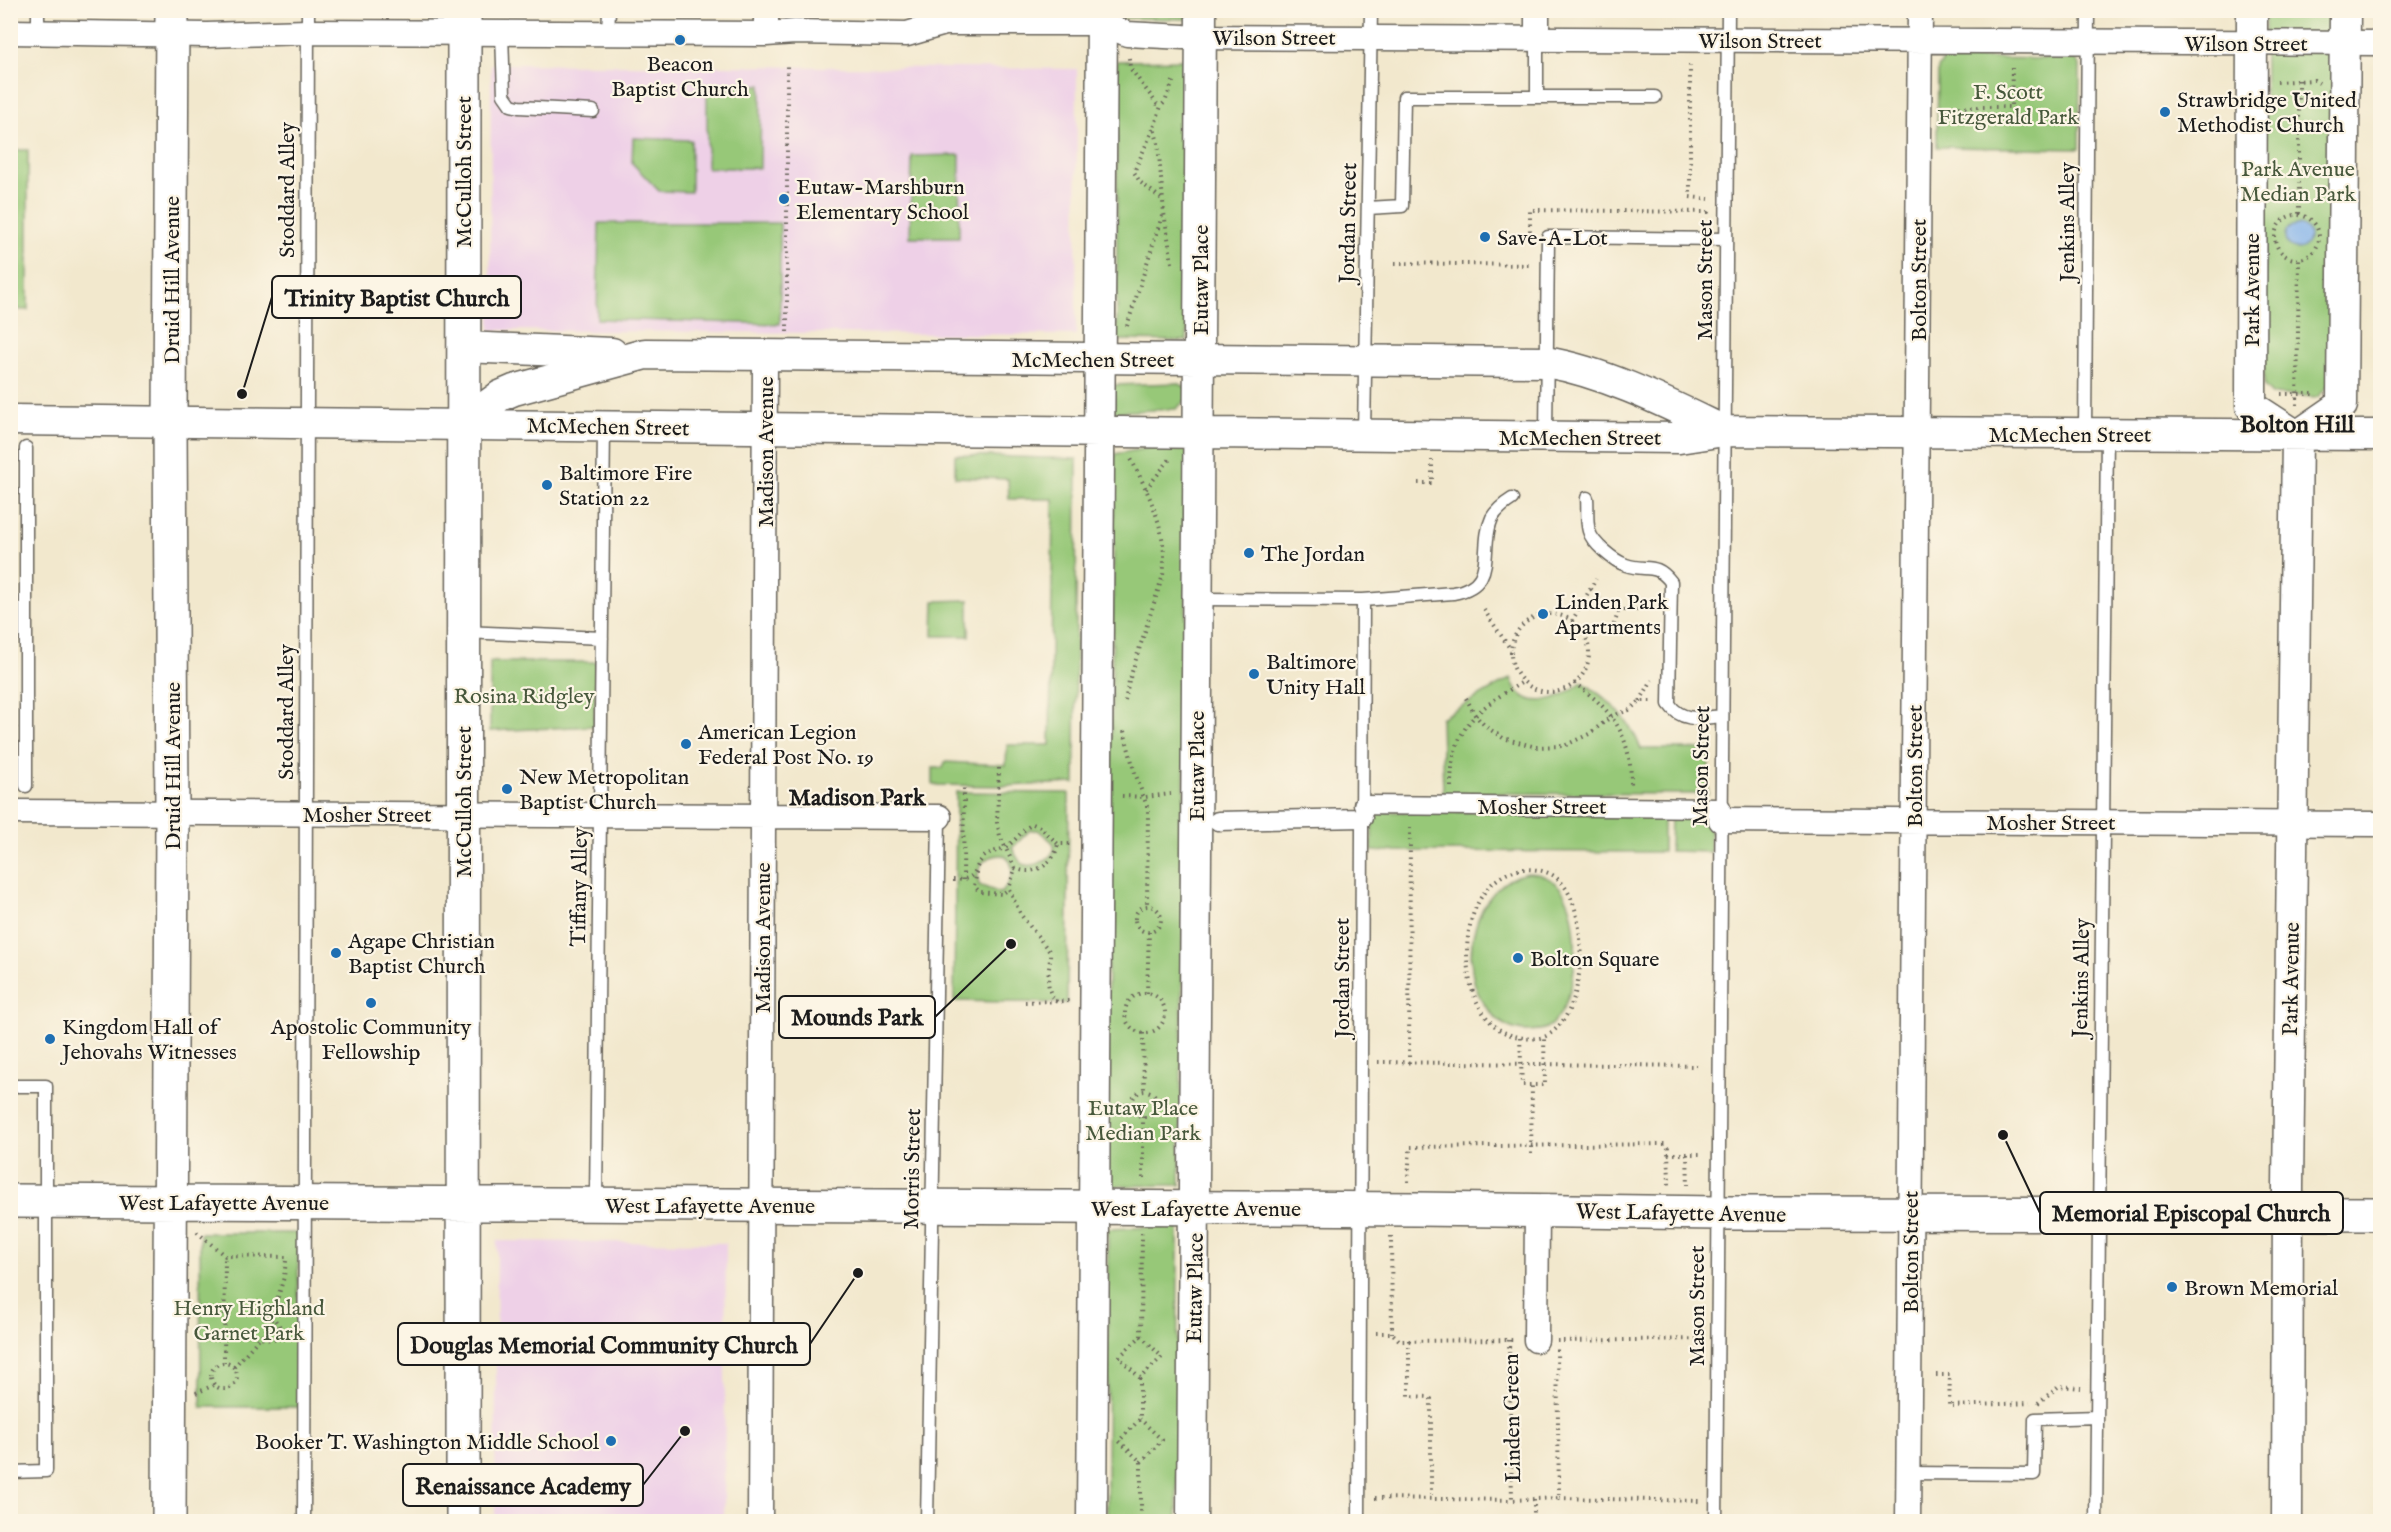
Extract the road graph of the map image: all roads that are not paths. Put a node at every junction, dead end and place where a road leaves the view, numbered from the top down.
1 (766, 10) edge
2 (1371, 10) edge
3 (1537, 10) edge
4 (1728, 10) edge
5 (1920, 10) edge
6 (2088, 10) edge
7 (2252, 10) edge
8 (2346, 10) edge
9 (38, 21) edge
10 (308, 21) edge
11 (172, 22) edge
12 (464, 22) edge
13 (609, 22) edge
14 (1110, 23) edge
15 (1195, 28) edge
16 (10, 32) edge
17 (502, 33) junction
18 (766, 34) junction
19 (1371, 38) junction
20 (1537, 39) junction
21 (1727, 40) junction
22 (1919, 41) junction
23 (2088, 42) junction
24 (2345, 42) junction
25 (2252, 43) junction
26 (2380, 43) edge
27 (1537, 97) junction
28 (1655, 98) dead end
29 (593, 111) dead end
30 (1368, 208) junction
31 (1726, 239) junction
32 (463, 346) junction
33 (776, 347) junction
34 (645, 354) junction
35 (1100, 359) junction
36 (1199, 359) junction
37 (1366, 359) junction
38 (1546, 362) junction
39 (10, 420) edge
40 (170, 421) junction
41 (306, 422) junction
42 (463, 423) junction
43 (604, 426) junction
44 (765, 429) junction
45 (1099, 431) junction
46 (1724, 431) junction
47 (1200, 433) junction
48 (1917, 433) junction
49 (2096, 434) junction
50 (2380, 435) edge
51 (1364, 436) junction
52 (2297, 436) junction
53 (1546, 437) junction
54 (26, 448) dead end
55 (1587, 498) dead end
56 (1512, 499) dead end
57 (1198, 599) junction
58 (1363, 600) junction
59 (463, 632) junction
60 (602, 638) junction
61 (1722, 716) junction
62 (26, 786) dead end
63 (10, 812) edge
64 (1363, 812) junction
65 (172, 813) junction
66 (306, 814) junction
67 (463, 814) junction
68 (1721, 814) junction
69 (600, 815) junction
70 (763, 816) junction
71 (939, 817) joint
72 (1218, 821) dead end
73 (1914, 821) junction
74 (2103, 823) junction
75 (2292, 824) junction
76 (2380, 824) edge
77 (10, 1086) edge
78 (10, 1201) edge
79 (46, 1202) junction
80 (170, 1202) junction
81 (305, 1203) junction
82 (462, 1204) junction
83 (596, 1204) junction
84 (761, 1206) junction
85 (931, 1206) junction
86 (1095, 1207) junction
87 (1195, 1208) junction
88 (1360, 1209) junction
89 (1537, 1210) junction
90 (1910, 1212) junction
91 (1718, 1213) junction
92 (2099, 1213) junction
93 (2288, 1214) junction
94 (2380, 1214) edge
95 (1546, 1340) road end
96 (2097, 1417) junction
97 (10, 1472) edge
98 (1909, 1473) junction
99 (169, 1521) edge
100 (304, 1521) edge
101 (463, 1521) edge
102 (760, 1521) edge
103 (927, 1521) edge
104 (1092, 1521) edge
105 (1192, 1521) edge
106 (1359, 1521) edge
107 (1716, 1521) edge
108 (1908, 1521) edge
109 (2096, 1521) edge
110 (2287, 1521) edge

1 - 18 street
2 - 19 lane, Jordan Street
3 - 20 street
4 - 21 lane, Mason Street
5 - 22 street, Bolton Street
6 - 23 lane, Jenkins Alley
7 - 25 street, Park Avenue
8 - 24 street
9 - 11 street, Wilson Street
9 - 16 street, Wilson Street
10 - 11 street, Wilson Street
10 - 12 street, Wilson Street
10 - 41 lane, Stoddard Alley
11 - 40 main road, Druid Hill Avenue
12 - 17 street, Wilson Street
12 - 32 main road, McCulloh Street
13 - 17 street, Wilson Street
13 - 18 street, Wilson Street
14 - 15 street, Wilson Street
14 - 18 street, Wilson Street
14 - 35 street
15 - 19 street, Wilson Street
15 - 36 street, Eutaw Place
17 - 29 lane
19 - 20 street, Wilson Street
19 - 30 lane, Jordan Street
20 - 21 street, Wilson Street
20 - 27 lane
21 - 22 street, Wilson Street
21 - 31 lane, Mason Street
22 - 23 street, Wilson Street
22 - 48 street, Bolton Street
23 - 25 street, Wilson Street
23 - 49 lane, Jenkins Alley
24 - 25 street, Wilson Street
24 - 26 street, Wilson Street
24 - 52 street
25 - 52 street, Park Avenue
27 - 28 lane
27 - 30 lane
30 - 37 lane, Jordan Street
31 - 38 lane
31 - 46 lane, Mason Street
32 - 34 street
32 - 42 main road, McCulloh Street
33 - 34 street, McMechen Street
33 - 35 street, McMechen Street
33 - 44 street, Madison Avenue
34 - 42 street, McMechen Street
35 - 36 street, McMechen Street
35 - 45 street
36 - 37 street, McMechen Street
36 - 47 street, Eutaw Place
37 - 38 street, McMechen Street
37 - 51 lane, Jordan Street
38 - 46 street, McMechen Street
38 - 53 lane
39 - 40 street, McMechen Street
40 - 41 street, McMechen Street
40 - 65 main road, Druid Hill Avenue
41 - 42 street, McMechen Street
41 - 66 lane, Stoddard Alley
42 - 43 street, McMechen Street
42 - 59 main road, McCulloh Street
43 - 44 street, McMechen Street
43 - 60 lane, Tiffany Alley
44 - 45 street, McMechen Street
44 - 70 street, Madison Avenue
45 - 47 street, McMechen Street
45 - 86 street
46 - 48 street, McMechen Street
46 - 53 street, McMechen Street
46 - 61 lane, Mason Street
47 - 51 street, McMechen Street
47 - 57 street, Eutaw Place
48 - 49 street, McMechen Street
48 - 73 street, Bolton Street
49 - 52 street, McMechen Street
49 - 74 lane, Jenkins Alley
50 - 52 street, McMechen Street
51 - 53 street, McMechen Street
52 - 75 street, Park Avenue
54 - 62 lane
55 - 61 lane
56 - 58 lane
57 - 58 lane
57 - 87 street, Eutaw Place
58 - 64 lane, Jordan Street
59 - 60 lane
59 - 67 main road, McCulloh Street
60 - 69 lane, Tiffany Alley
61 - 68 lane, Mason Street
63 - 65 street, Mosher Street
64 - 68 street, Mosher Street
64 - 72 street, Mosher Street
64 - 88 lane, Jordan Street
65 - 66 street, Mosher Street
65 - 80 main road, Druid Hill Avenue
66 - 67 street, Mosher Street
66 - 81 lane, Stoddard Alley
67 - 69 street, Mosher Street
67 - 82 main road, McCulloh Street
68 - 73 street, Mosher Street
68 - 91 lane, Mason Street
69 - 70 street, Mosher Street
69 - 83 lane, Tiffany Alley
70 - 71 street, Mosher Street
70 - 84 street, Madison Avenue
71 - 85 lane, Morris Street
73 - 74 street, Mosher Street
73 - 90 street, Bolton Street
74 - 75 street, Mosher Street
74 - 92 lane, Jenkins Alley
75 - 76 street, Mosher Street
75 - 93 street, Park Avenue
77 - 79 lane
78 - 79 main road, West Lafayette Avenue
79 - 80 main road, West Lafayette Avenue
79 - 97 lane
80 - 81 main road, West Lafayette Avenue
80 - 99 main road, Druid Hill Avenue
81 - 82 main road, West Lafayette Avenue
81 - 100 lane, Stoddard Alley
82 - 83 main road, West Lafayette Avenue
82 - 101 main road, McCulloh Street
83 - 84 main road, West Lafayette Avenue
84 - 85 main road, West Lafayette Avenue
84 - 102 street, Madison Avenue
85 - 86 main road, West Lafayette Avenue
85 - 103 lane, Morris Street
86 - 87 main road, West Lafayette Avenue
86 - 104 street
87 - 88 main road, West Lafayette Avenue
87 - 105 street, Eutaw Place
88 - 89 main road, West Lafayette Avenue
88 - 106 lane, Jordan Street
89 - 91 main road, West Lafayette Avenue
89 - 95 street, Linden Green
90 - 91 main road, West Lafayette Avenue
90 - 92 main road, West Lafayette Avenue
90 - 98 street, Bolton Street
91 - 107 lane, Mason Street
92 - 93 main road, West Lafayette Avenue
92 - 96 lane, Jenkins Alley
93 - 94 main road, West Lafayette Avenue
93 - 110 street, Park Avenue
96 - 98 lane
96 - 109 lane, Jenkins Alley
98 - 108 street, Bolton Street

